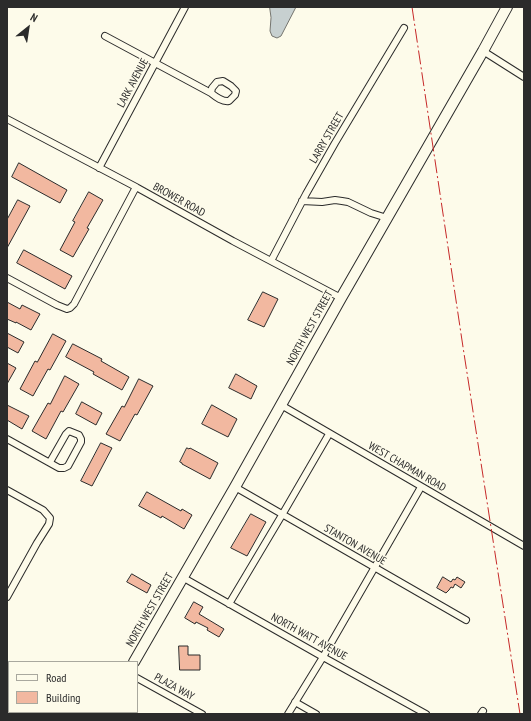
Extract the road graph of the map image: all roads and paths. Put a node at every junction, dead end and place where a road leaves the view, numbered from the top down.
1 (185, 7) edge
2 (508, 7) edge
3 (404, 28) dead end
4 (105, 36) dead end
5 (483, 51) junction
6 (155, 63) junction
7 (524, 77) edge
8 (210, 93) dead end
9 (7, 119) edge
10 (99, 168) junction
11 (136, 187) junction
12 (302, 201) junction
13 (387, 218) junction
14 (271, 261) junction
15 (7, 278) edge
16 (341, 298) junction
17 (281, 406) junction
18 (329, 434) junction
19 (7, 439) edge
20 (50, 462) junction
21 (235, 487) junction
22 (421, 487) junction
23 (7, 490) edge
24 (282, 515) junction
25 (524, 546) edge
26 (374, 568) junction
27 (182, 578) junction
28 (10, 585) edge
29 (7, 597) edge
30 (229, 604) junction
31 (466, 620) dead end
32 (323, 658) junction
33 (135, 661) edge
34 (138, 679) edge
35 (295, 702) junction
36 (202, 714) edge
37 (288, 714) edge
38 (316, 714) edge
39 (426, 714) edge

1 - 6 street, LARK AVENUE
2 - 5 main road, NORTH WEST STREET
3 - 12 street, LARRY STREET
4 - 6 street
5 - 7 street
5 - 13 main road, NORTH WEST STREET
6 - 8 street
6 - 10 street, LARK AVENUE
9 - 10 street, BROWER ROAD
10 - 11 street, BROWER ROAD
11 - 14 street, BROWER ROAD
11 - 15 street
12 - 13 street
12 - 14 street, LARRY STREET
13 - 16 main road, NORTH WEST STREET
14 - 16 street, BROWER ROAD
16 - 17 main road, NORTH WEST STREET
17 - 18 street, WEST CHAPMAN ROAD
17 - 21 main road, NORTH WEST STREET
18 - 22 street, WEST CHAPMAN ROAD
18 - 24 street
19 - 20 street
20 - 20 street
21 - 24 street, STANTON AVENUE
21 - 27 main road, NORTH WEST STREET
22 - 25 street, WEST CHAPMAN ROAD
22 - 26 street
23 - 28 street
24 - 26 street, STANTON AVENUE
24 - 30 street
26 - 31 street, STANTON AVENUE
26 - 32 street
27 - 30 street, NORTH WATT AVENUE
27 - 33 main road, NORTH WEST STREET
28 - 29 street
30 - 32 street, NORTH WATT AVENUE
32 - 35 street
32 - 39 street, NORTH WATT AVENUE
34 - 36 street, PLAZA WAY
35 - 37 street
35 - 38 street

